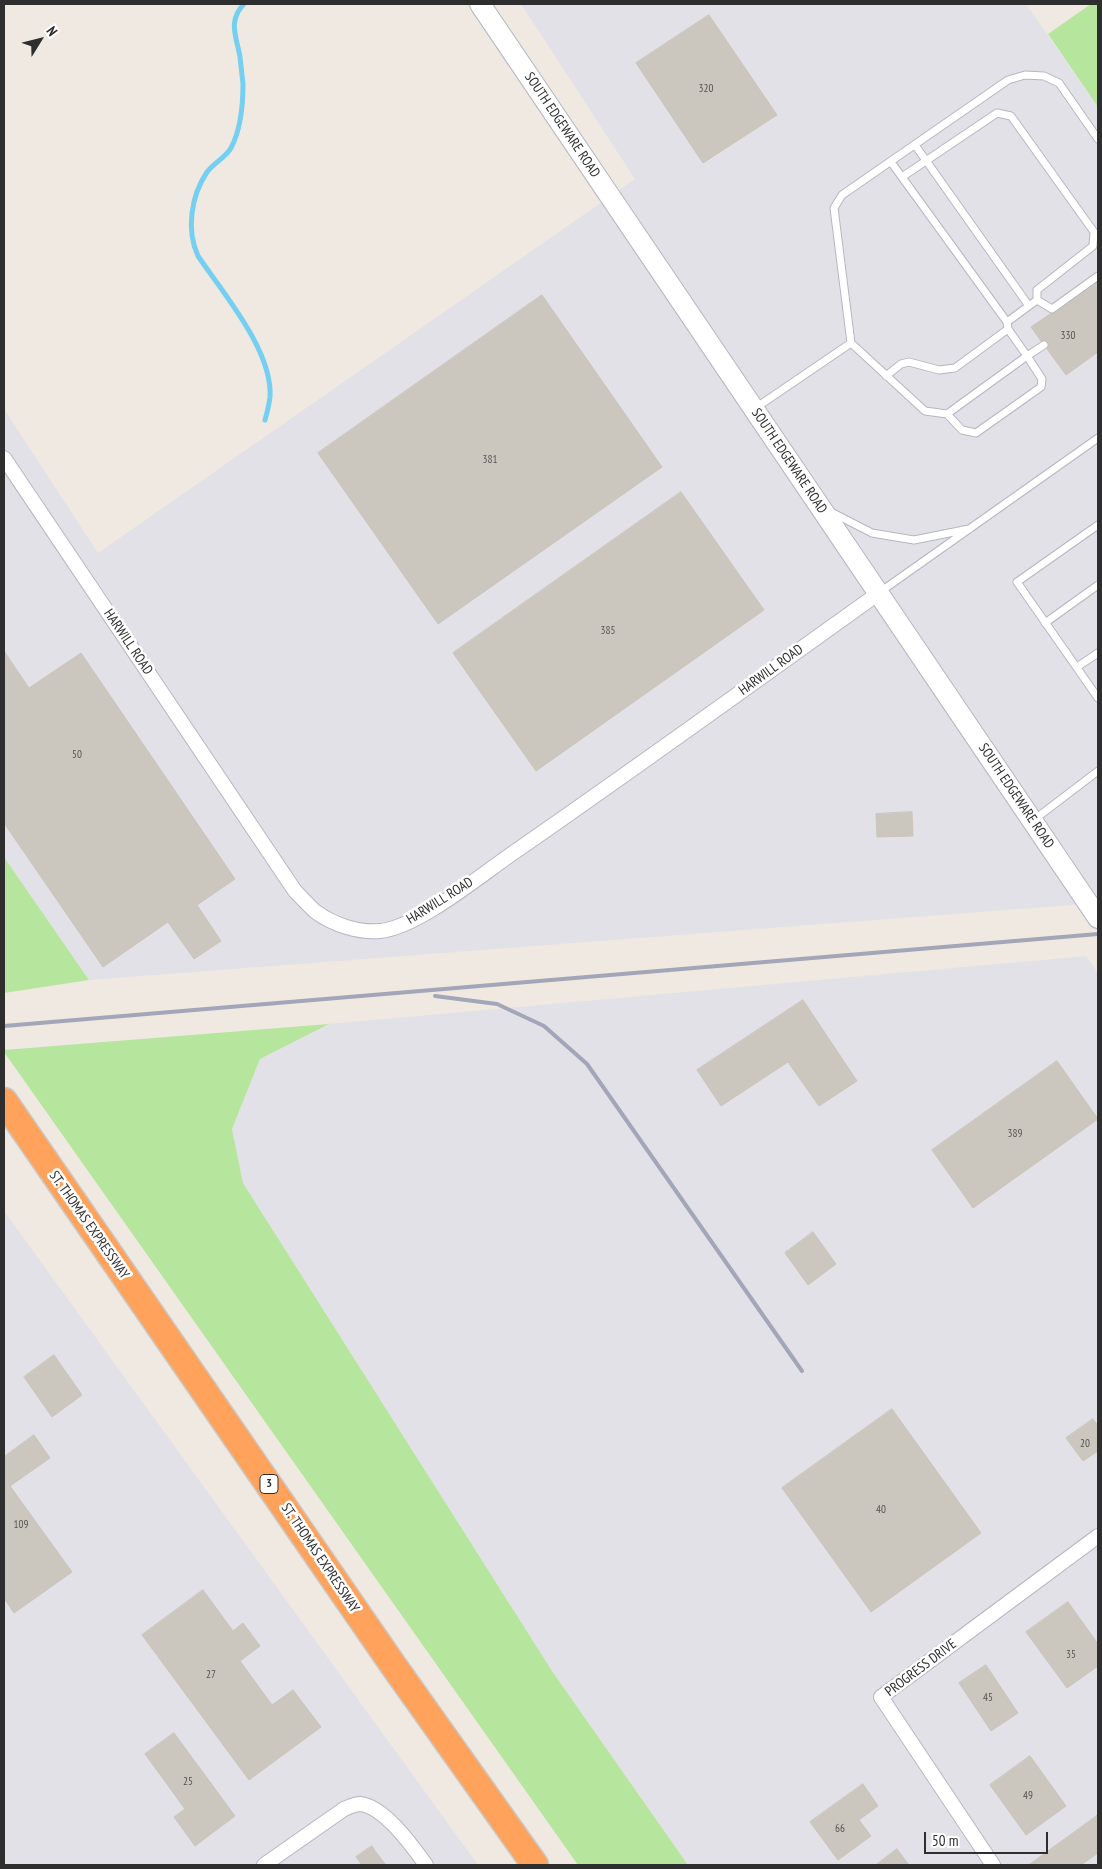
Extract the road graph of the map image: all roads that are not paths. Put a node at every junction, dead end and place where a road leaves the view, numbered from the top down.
1 (480, 4) edge
2 (1098, 139) edge
3 (915, 145) junction
4 (926, 161) junction
5 (891, 162) junction
6 (902, 178) junction
7 (1098, 276) edge
8 (1037, 300) junction
9 (1029, 306) junction
10 (1008, 325) junction
11 (851, 343) junction
12 (1044, 345) dead end
13 (1027, 356) junction
14 (886, 376) junction
15 (754, 409) junction
16 (947, 414) junction
17 (1098, 438) edge
18 (4, 458) edge
19 (820, 507) junction
20 (1098, 526) edge
21 (971, 528) junction
22 (1098, 585) edge
23 (879, 593) junction
24 (1045, 623) junction
25 (1098, 653) edge
26 (1077, 667) junction
27 (1098, 698) edge
28 (1098, 772) edge
29 (1033, 821) junction
30 (1098, 918) edge
31 (4, 1101) edge
32 (1098, 1536) edge
33 (264, 1865) edge
34 (426, 1865) edge
35 (535, 1865) edge
36 (992, 1865) edge

1 - 15 main road, SOUTH EDGEWARE ROAD
2 - 3 lane
3 - 4 lane
3 - 5 lane
4 - 6 lane
4 - 8 lane
4 - 9 lane
5 - 6 lane
5 - 11 lane
6 - 10 lane
7 - 8 lane
8 - 9 lane
9 - 10 lane
10 - 13 lane
10 - 14 lane
11 - 14 lane
11 - 15 lane
12 - 13 lane
13 - 16 lane
13 - 16 lane
14 - 16 lane
15 - 19 main road, SOUTH EDGEWARE ROAD
17 - 21 lane
18 - 23 street, HARWILL ROAD
19 - 21 lane
19 - 23 main road, SOUTH EDGEWARE ROAD
20 - 24 lane
21 - 23 lane
22 - 24 lane
23 - 29 main road, SOUTH EDGEWARE ROAD
24 - 26 lane
25 - 26 lane
26 - 27 lane
28 - 29 lane
29 - 30 main road, SOUTH EDGEWARE ROAD
31 - 35 highway, ST. THOMAS EXPRESSWAY / 3
32 - 36 street, PROGRESS DRIVE
33 - 34 street

